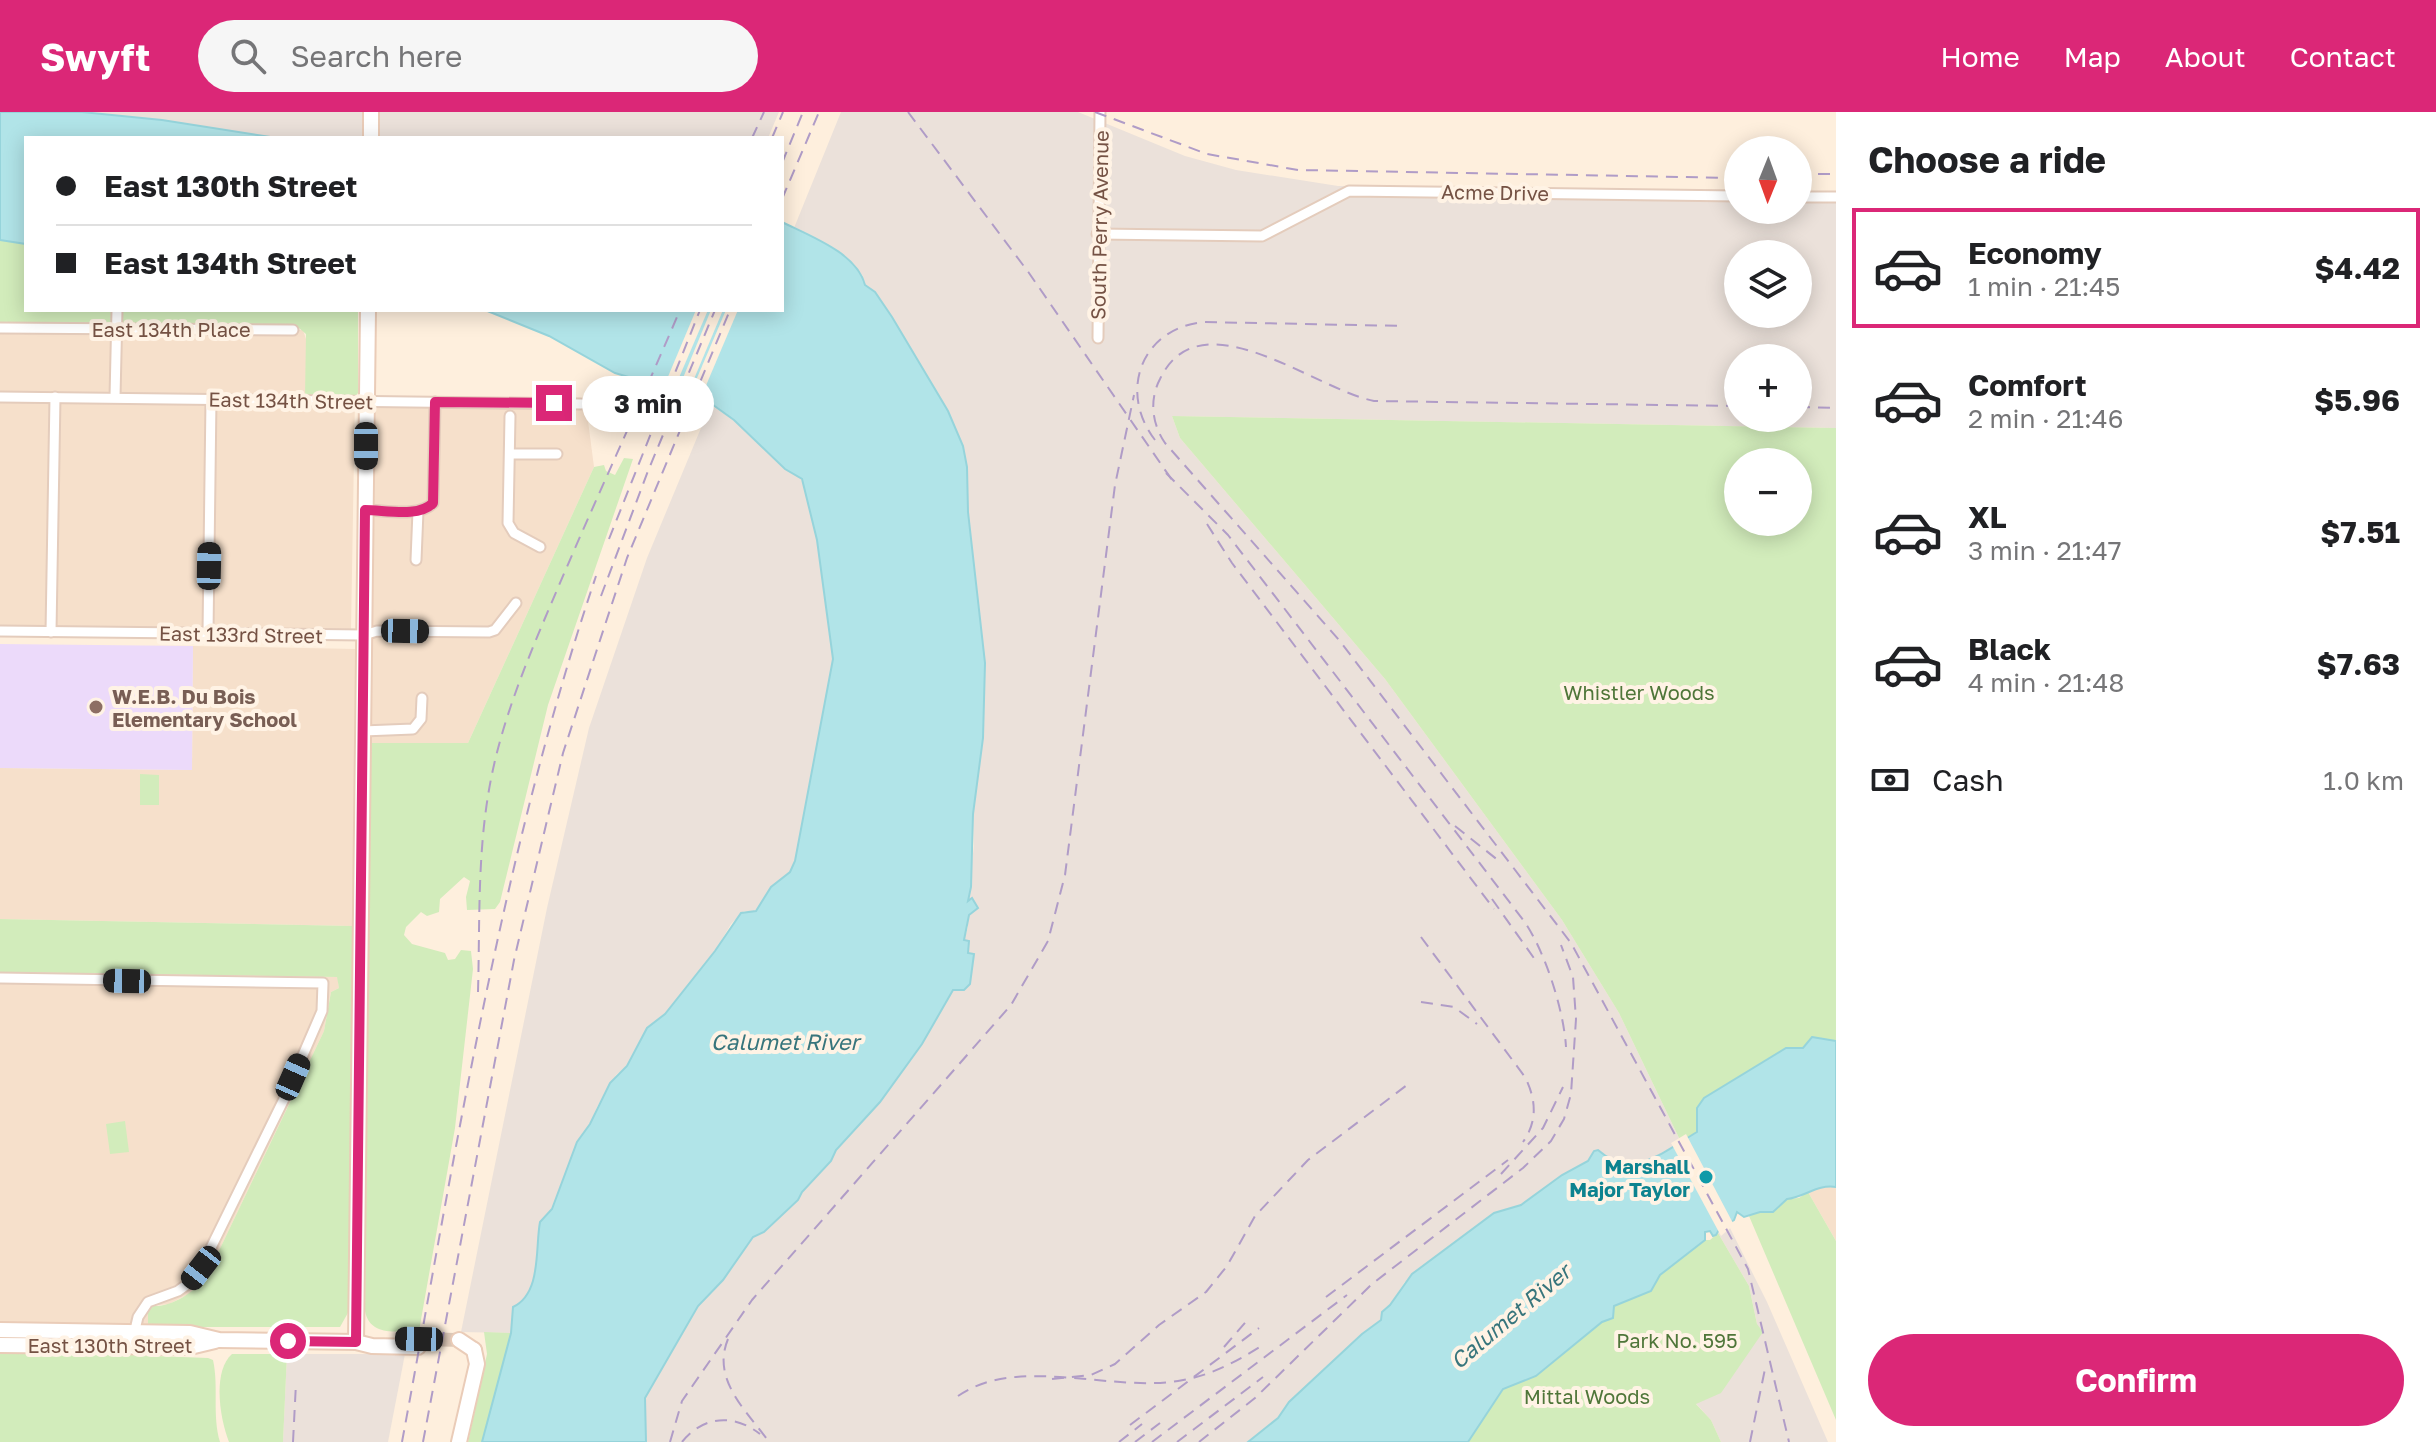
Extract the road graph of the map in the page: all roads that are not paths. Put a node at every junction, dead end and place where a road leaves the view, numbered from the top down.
1 (371, 112) edge
2 (1100, 112) edge
3 (371, 136) edge
4 (1724, 196) edge
5 (1812, 197) edge
6 (1836, 197) edge
7 (1097, 234) junction
8 (117, 312) edge
9 (368, 312) edge
10 (0, 328) edge
11 (117, 329) junction
12 (293, 330) dead end
13 (1098, 338) dead end
14 (0, 397) edge
15 (55, 397) junction
16 (115, 397) junction
17 (211, 399) junction
18 (367, 400) junction
19 (435, 402) junction
20 (581, 404) dead end
21 (510, 416) dead end
22 (510, 454) junction
23 (557, 454) dead end
24 (365, 510) junction
25 (418, 511) junction
26 (540, 547) dead end
27 (416, 560) dead end
28 (516, 603) dead end
29 (0, 631) edge
30 (51, 632) junction
31 (208, 633) junction
32 (364, 635) junction
33 (422, 698) dead end
34 (363, 731) junction
35 (0, 978) edge
36 (0, 1330) edge
37 (134, 1340) junction
38 (356, 1342) junction
39 (419, 1343) tunnel mouth
40 (458, 1344) dead end
41 (0, 1345) edge
42 (459, 1442) edge

1 - 3 main road
2 - 7 street, South Perry Avenue
4 - 7 street, Acme Drive
5 - 6 street
7 - 13 street, South Perry Avenue
8 - 11 street
9 - 18 main road
10 - 11 street, East 134th Place
11 - 12 street, East 134th Place
11 - 16 street
14 - 15 street, East 134th Street
15 - 16 street, East 134th Street
15 - 30 street
16 - 17 street, East 134th Street
17 - 18 street, East 134th Street
17 - 31 street
18 - 19 street, East 134th Street
18 - 24 main road
19 - 20 street, East 134th Street
19 - 25 street
21 - 22 street
22 - 23 street
22 - 26 street
24 - 25 street
24 - 32 main road
25 - 27 street
28 - 32 street, East 133rd Street
29 - 30 street, East 133rd Street
30 - 31 street, East 133rd Street
31 - 32 street, East 133rd Street
32 - 34 main road
33 - 34 street
34 - 38 main road
35 - 37 street
36 - 37 main road, East 130th Street
37 - 38 main road, East 130th Street
37 - 41 main road, East 130th Street
38 - 39 main road, East 130th Street
40 - 42 main road

